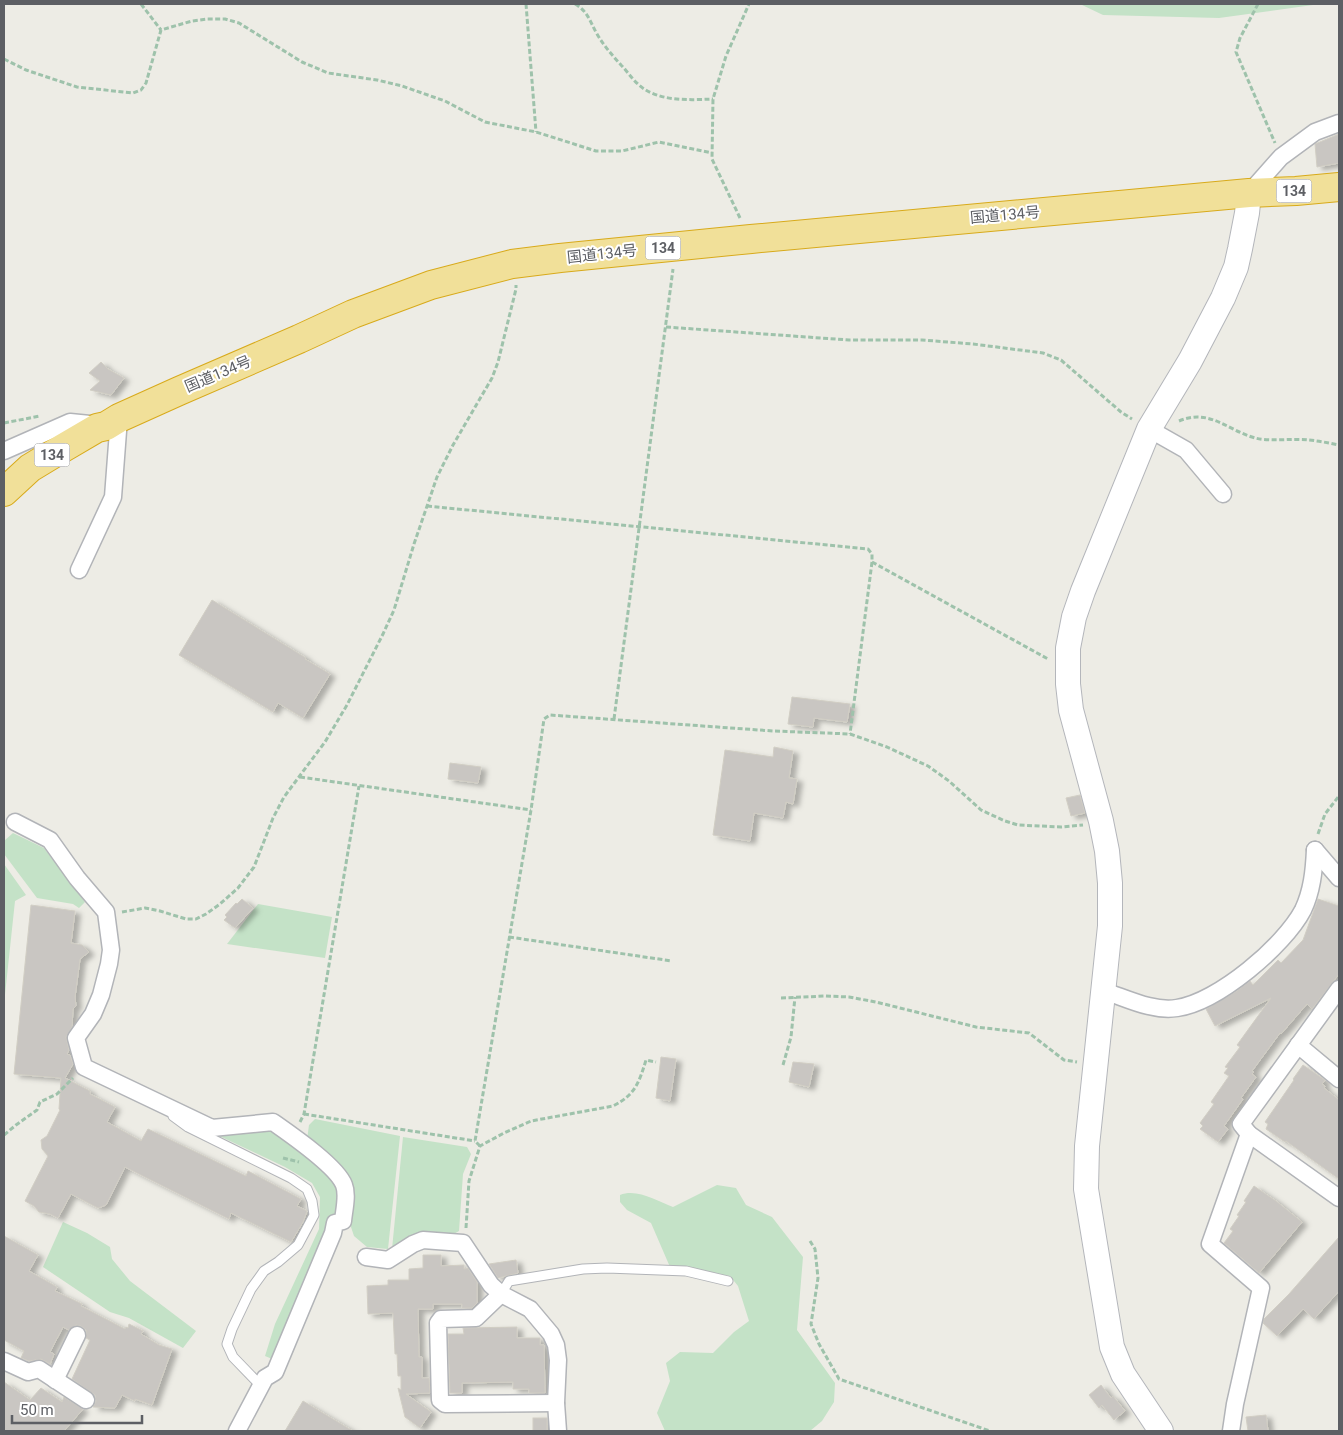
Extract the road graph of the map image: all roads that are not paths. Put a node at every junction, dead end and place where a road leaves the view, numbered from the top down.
1 (1339, 123) edge
2 (1339, 187) edge
3 (1249, 192) junction
4 (113, 422) junction
5 (1149, 429) junction
6 (4, 450) edge
7 (4, 492) edge
8 (1223, 494) dead end
9 (78, 570) dead end
10 (15, 822) dead end
11 (1339, 878) edge
12 (1339, 989) edge
13 (1104, 991) junction
14 (1298, 1045) junction
15 (1339, 1079) edge
16 (145, 1096) junction
17 (1249, 1134) junction
18 (1339, 1198) edge
19 (366, 1257) dead end
20 (728, 1281) dead end
21 (500, 1294) junction
22 (77, 1335) dead end
23 (4, 1361) edge
24 (55, 1380) junction
25 (261, 1386) junction
26 (86, 1400) dead end
27 (556, 1403) junction
28 (237, 1431) edge
29 (558, 1431) edge
30 (1161, 1431) edge
31 (1231, 1431) edge

1 - 3 street
2 - 3 highway, 国道134号 / 134
3 - 4 highway, 国道134号 / 134
3 - 5 street
4 - 6 street
4 - 7 highway, 国道134号 / 134
4 - 9 street
5 - 8 street
5 - 13 street
10 - 16 street
11 - 13 street
12 - 14 street
13 - 30 street
14 - 15 street
14 - 17 street
16 - 25 lane
16 - 25 street
17 - 18 street
17 - 31 street
19 - 21 street
20 - 21 lane
21 - 27 street
21 - 27 street
22 - 24 street
23 - 24 street
24 - 26 street
25 - 28 street
27 - 29 street

